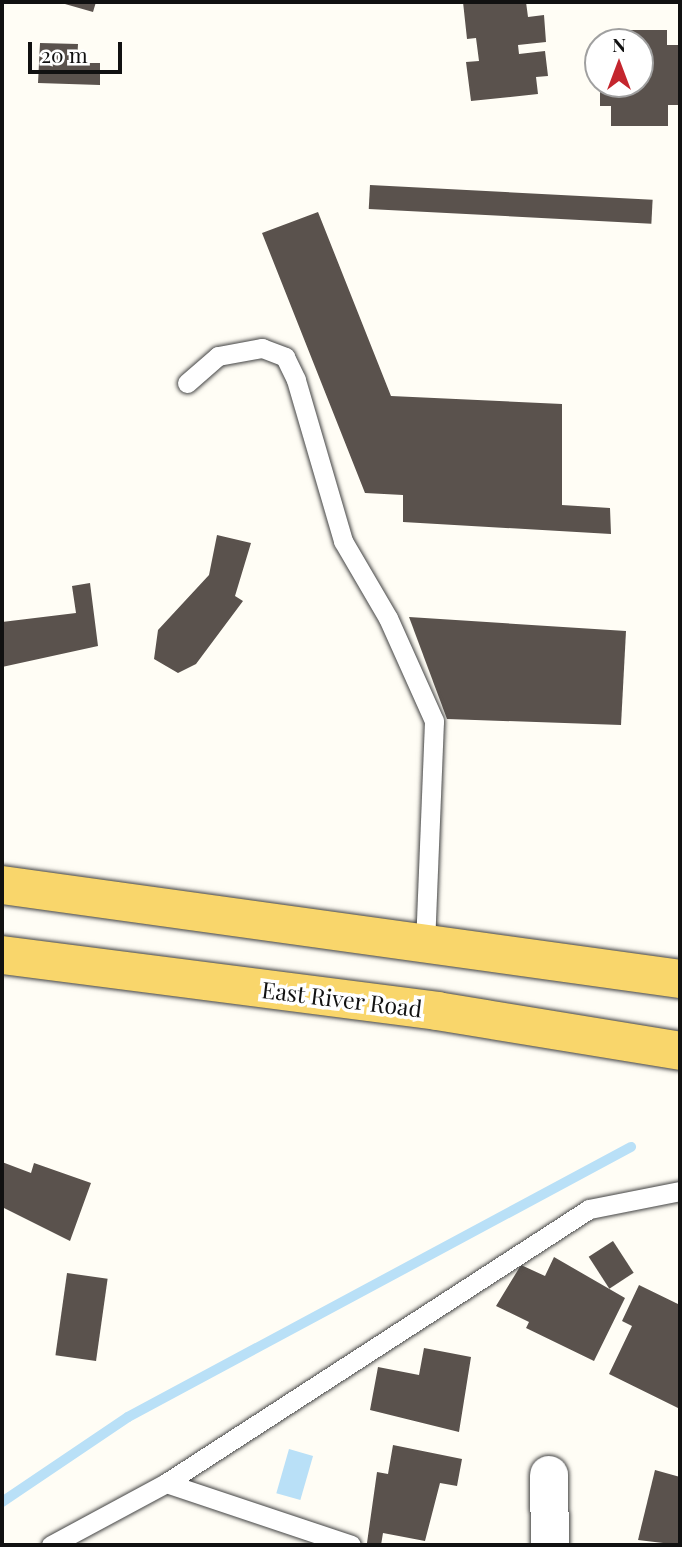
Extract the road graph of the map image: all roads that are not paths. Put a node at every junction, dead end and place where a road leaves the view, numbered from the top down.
1 (187, 383) dead end
2 (2, 885) edge
3 (425, 941) junction
4 (2, 954) edge
5 (680, 979) edge
6 (680, 1051) edge
7 (680, 1191) edge
8 (549, 1475) dead end
9 (166, 1483) junction
10 (51, 1545) edge
11 (351, 1545) edge
12 (550, 1545) edge

1 - 3 lane
2 - 3 main road
3 - 5 main road
4 - 6 main road, East River Road
7 - 9 lane
8 - 12 street
9 - 10 lane
9 - 11 lane

